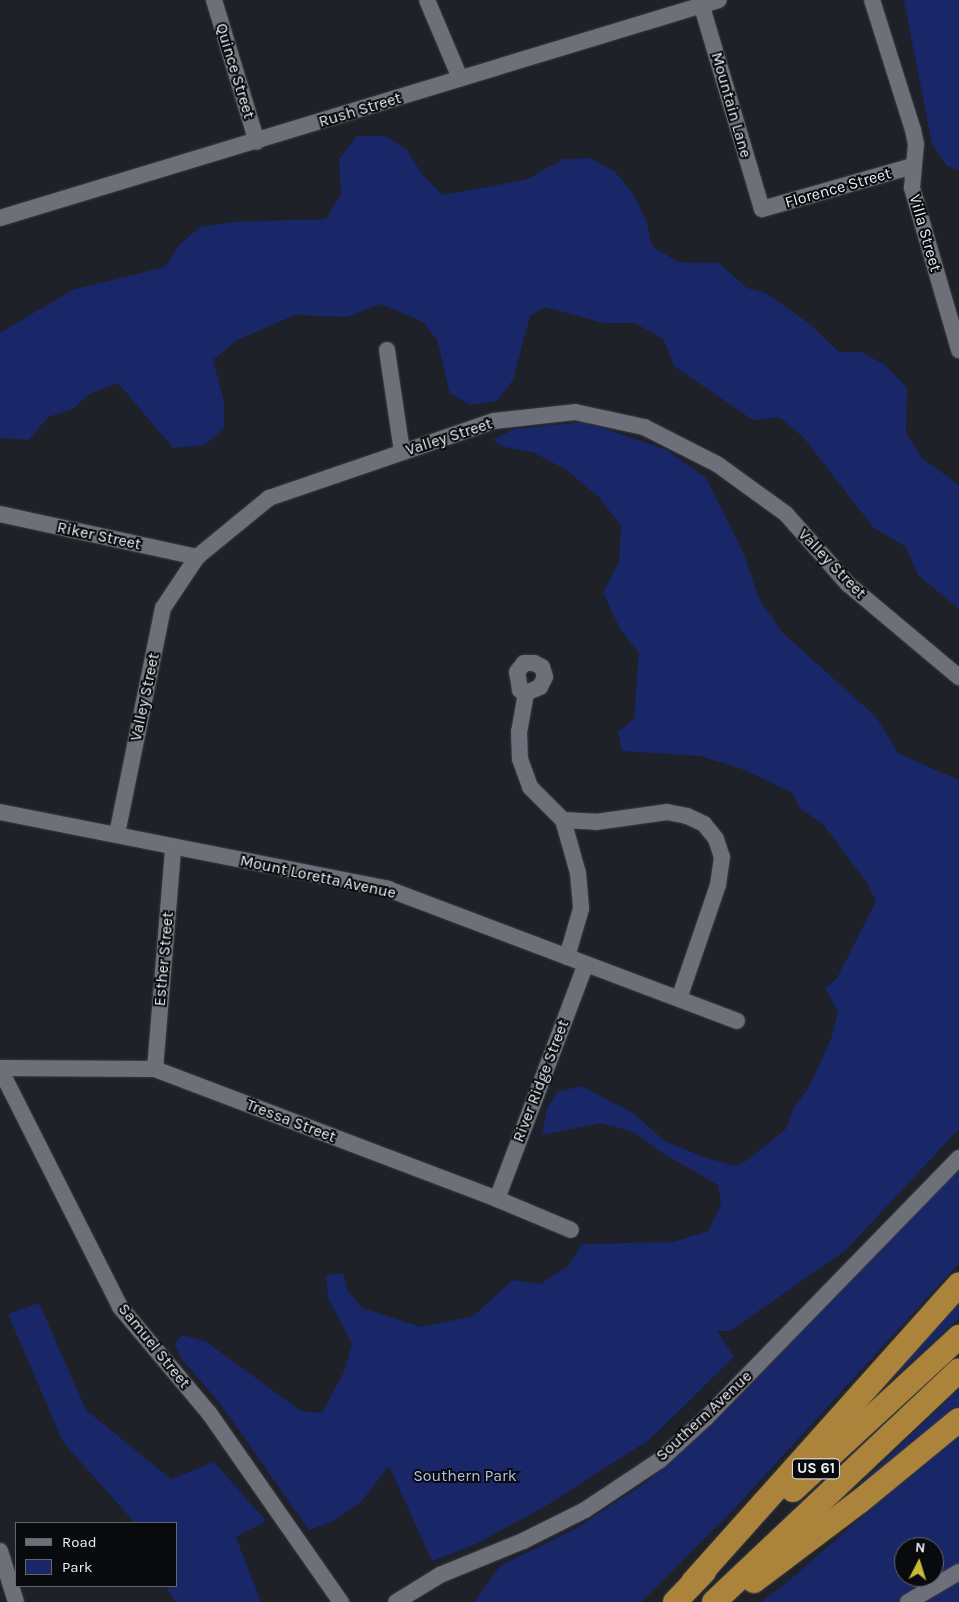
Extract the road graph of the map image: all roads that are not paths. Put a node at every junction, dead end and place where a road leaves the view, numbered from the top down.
1 (214, 0) edge
2 (427, 0) edge
3 (719, 0) edge
4 (872, 0) edge
5 (701, 3) edge
6 (460, 78) junction
7 (257, 142) junction
8 (913, 166) junction
9 (762, 209) joint
10 (0, 218) edge
11 (387, 350) dead end
12 (959, 350) edge
13 (402, 452) junction
14 (0, 514) edge
15 (197, 557) junction
16 (959, 677) edge
17 (526, 693) dead end
18 (0, 812) edge
19 (563, 820) junction
20 (116, 834) junction
21 (173, 848) junction
22 (567, 957) junction
23 (586, 964) junction
24 (679, 1000) junction
25 (737, 1022) dead end
26 (0, 1068) edge
27 (155, 1070) junction
28 (959, 1158) edge
29 (497, 1199) junction
30 (571, 1230) dead end
31 (959, 1286) edge
32 (959, 1337) edge
33 (959, 1370) edge
34 (959, 1420) edge
35 (0, 1551) edge
36 (959, 1572) edge
37 (694, 1582) junction
38 (16, 1602) edge
39 (341, 1602) edge
40 (396, 1602) edge
41 (675, 1602) edge
42 (714, 1602) edge
43 (727, 1602) edge
44 (908, 1602) edge

1 - 7 street, Quince Street
2 - 6 street
3 - 5 street, Rush Street
4 - 8 street, Villa Street
5 - 6 street, Rush Street
5 - 9 street, Mountain Lane
6 - 7 street, Rush Street
7 - 10 street, Rush Street
8 - 9 street, Florence Street
8 - 12 street, Villa Street
11 - 13 street
13 - 15 street, Valley Street
13 - 16 street, Valley Street
14 - 15 street, Riker Street
15 - 20 street, Valley Street
17 - 19 street
18 - 20 street, Mount Loretta Avenue
19 - 22 street
19 - 24 street
20 - 21 street, Mount Loretta Avenue
21 - 22 street, Mount Loretta Avenue
21 - 27 street, Esther Street
22 - 23 street, Mount Loretta Avenue
23 - 24 street, Mount Loretta Avenue
23 - 29 street, River Ridge Street
24 - 25 street, Mount Loretta Avenue
26 - 27 street, Tressa Street
26 - 39 street, Samuel Street
27 - 29 street, Tressa Street
28 - 40 street, Southern Avenue
29 - 30 street, Tressa Street
31 - 37 highway
32 - 37 highway, US 61
33 - 42 highway, US 61
34 - 43 highway
35 - 38 street
36 - 44 street
37 - 41 highway, US 61

